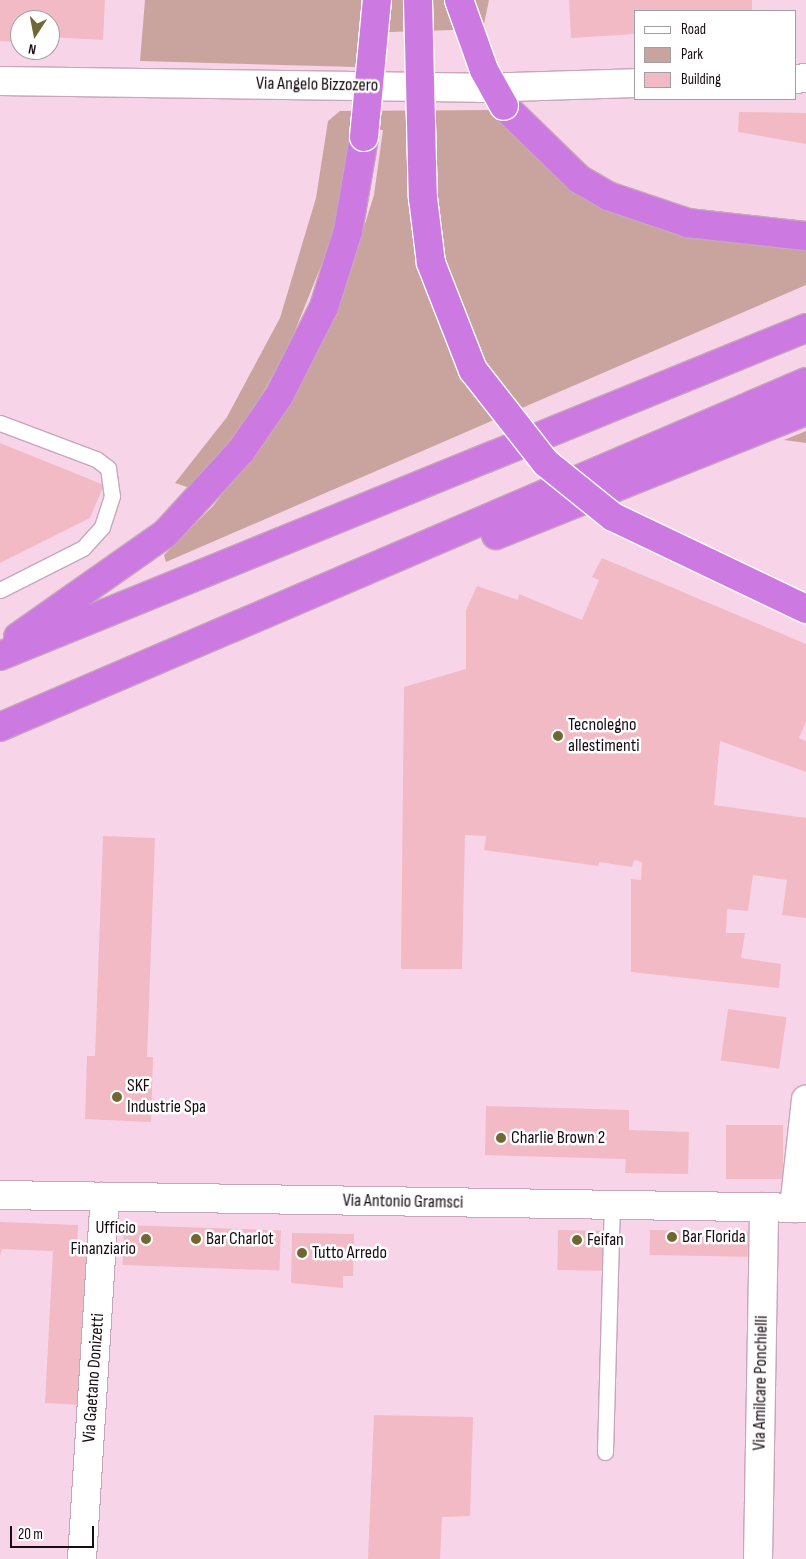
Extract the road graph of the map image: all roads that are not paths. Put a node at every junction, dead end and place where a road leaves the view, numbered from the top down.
1 (377, 0) edge
2 (418, 0) edge
3 (459, 0) edge
4 (0, 81) edge
5 (634, 83) edge
6 (806, 236) edge
7 (806, 328) edge
8 (806, 382) edge
9 (806, 411) edge
10 (0, 423) edge
11 (0, 590) edge
12 (806, 609) edge
13 (0, 649) edge
14 (0, 656) edge
15 (0, 727) edge
16 (0, 745) edge
17 (806, 1100) edge
18 (0, 1195) edge
19 (105, 1197) junction
20 (612, 1205) junction
21 (764, 1207) junction
22 (800, 1208) edge
23 (604, 1452) dead end
24 (82, 1559) edge
25 (758, 1559) edge

1 - 13 highway, bridge
2 - 12 highway, bridge
3 - 6 highway, bridge
4 - 5 street, Via Angelo Bizzozero
7 - 14 highway
8 - 15 highway
9 - 16 highway
10 - 11 lane
17 - 22 street
18 - 19 street, Via Antonio Gramsci
19 - 20 street, Via Antonio Gramsci
19 - 24 street, Via Gaetano Donizetti
20 - 21 street, Via Antonio Gramsci
20 - 23 lane
21 - 22 street, Via Antonio Gramsci
21 - 25 street, Via Amilcare Ponchielli

